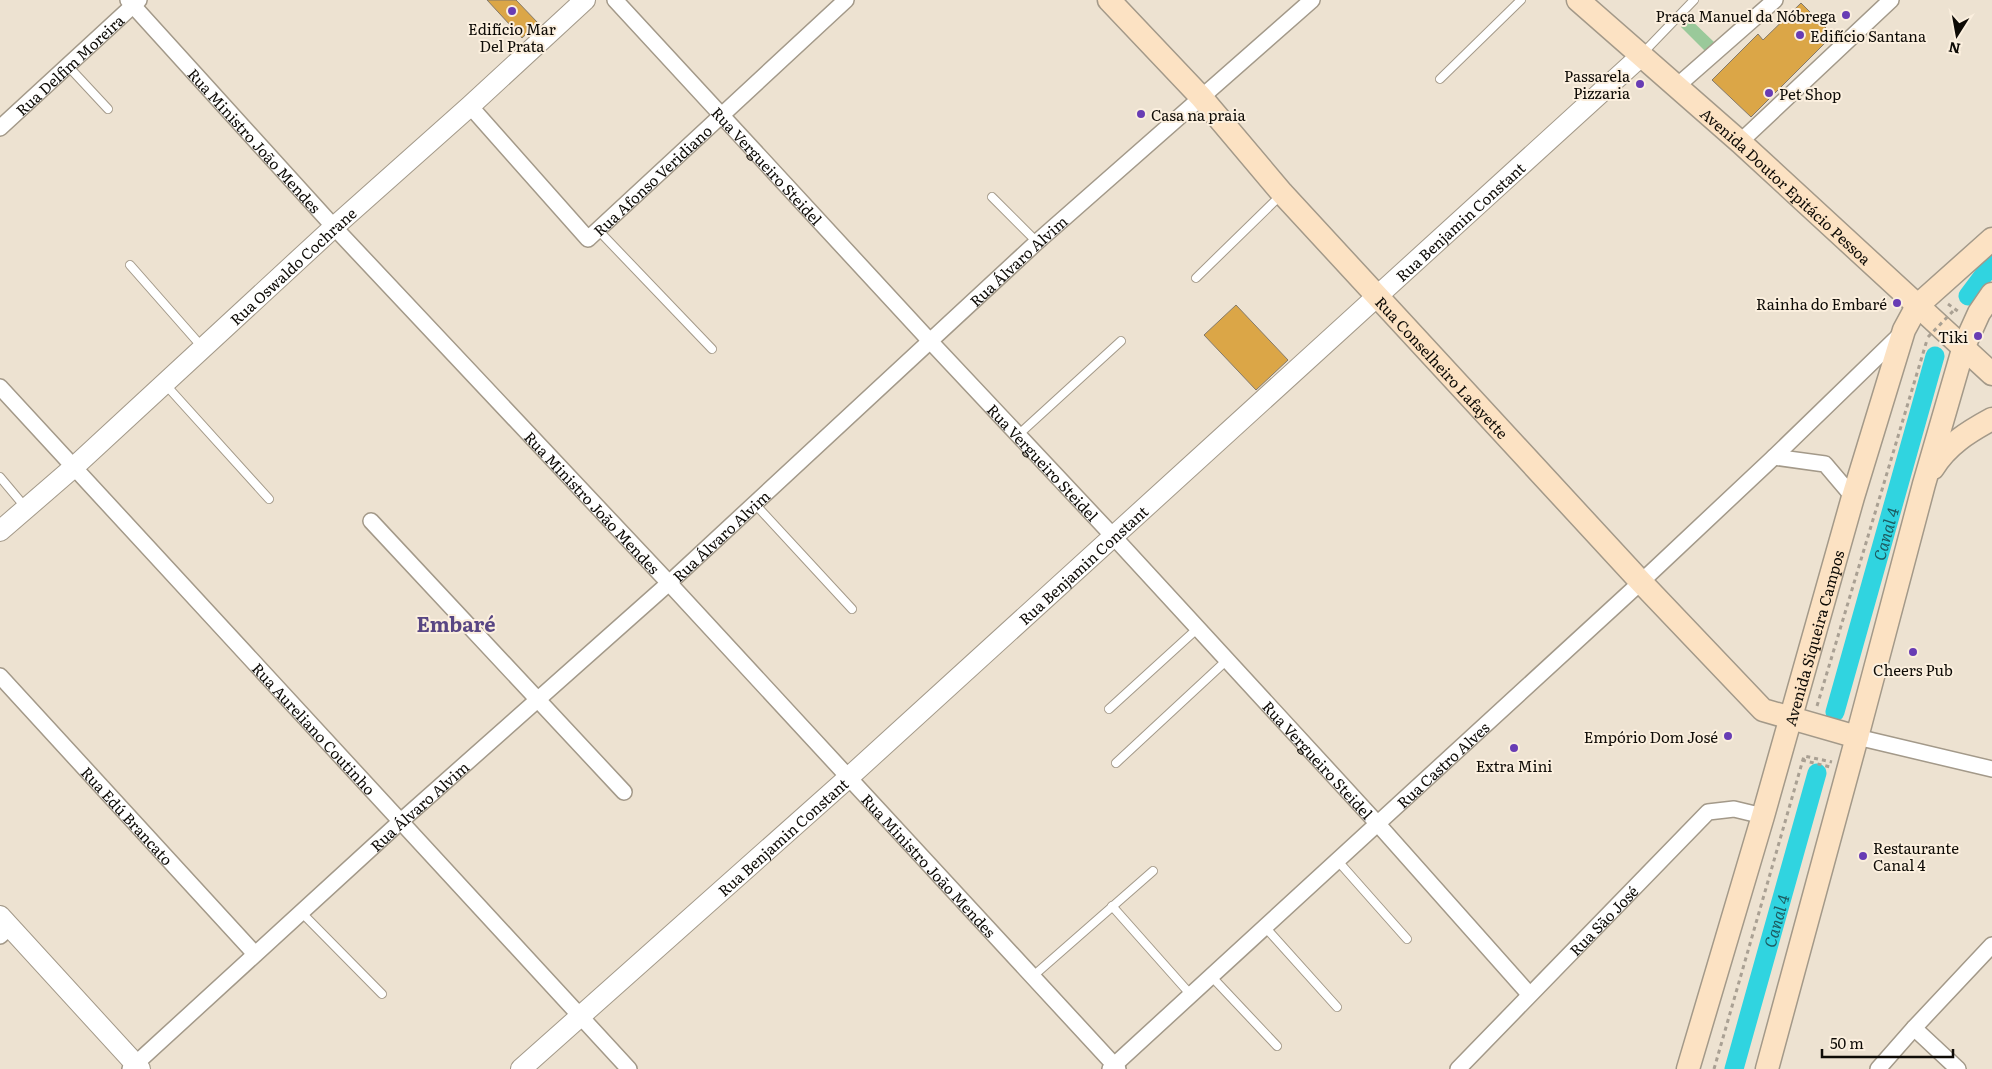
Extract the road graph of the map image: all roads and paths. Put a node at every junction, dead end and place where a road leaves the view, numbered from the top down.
1 (585, 0) edge
2 (615, 0) edge
3 (846, 0) edge
4 (1109, 0) edge
5 (1312, 0) edge
6 (1521, 0) edge
7 (1694, 0) edge
8 (1775, 0) edge
9 (1892, 0) edge
10 (133, 2) edge
11 (1587, 3) edge
12 (1641, 56) junction
13 (67, 66) junction
14 (1440, 79) dead end
15 (1677, 86) junction
16 (1201, 96) junction
17 (470, 106) junction
18 (108, 109) dead end
19 (722, 115) junction
20 (0, 128) edge
21 (1740, 142) junction
22 (1282, 194) junction
23 (992, 197) dead end
24 (334, 227) junction
25 (598, 230) junction
26 (1992, 239) edge
27 (1037, 242) junction
28 (130, 265) dead end
29 (1196, 278) dead end
30 (1992, 294) edge
31 (1378, 295) junction
32 (1948, 304) dead end
33 (1918, 306) junction
34 (1904, 330) junction
35 (1934, 332) junction
36 (929, 340) junction
37 (1121, 341) dead end
38 (1964, 346) junction
39 (203, 348) junction
40 (712, 349) dead end
41 (1992, 374) edge
42 (165, 384) junction
43 (0, 386) edge
44 (1992, 419) edge
45 (1018, 435) junction
46 (1774, 457) junction
47 (74, 467) junction
48 (0, 477) edge
49 (1924, 484) junction
50 (1853, 497) junction
51 (269, 499) dead end
52 (754, 503) junction
53 (27, 508) junction
54 (371, 521) dead end
55 (0, 531) edge
56 (1113, 536) junction
57 (1641, 582) junction
58 (669, 583) junction
59 (852, 609) dead end
60 (1198, 628) junction
61 (1227, 660) junction
62 (0, 676) edge
63 (537, 700) junction
64 (1109, 709) dead end
65 (1804, 716) junction
66 (1849, 735) junction
67 (1780, 754) junction
68 (1804, 758) junction
69 (1116, 763) dead end
70 (1992, 769) edge
71 (1848, 771) junction
72 (848, 778) junction
73 (624, 792) dead end
74 (1763, 816) junction
75 (401, 821) junction
76 (1377, 823) junction
77 (1336, 860) junction
78 (1153, 871) dead end
79 (1112, 906) junction
80 (301, 912) junction
81 (3, 926) edge
82 (1265, 926) junction
83 (1407, 938) dead end
84 (1992, 945) edge
85 (255, 954) junction
86 (1211, 976) junction
87 (1032, 977) junction
88 (382, 994) dead end
89 (1529, 994) junction
90 (1190, 995) junction
91 (1337, 1006) dead end
92 (580, 1016) junction
93 (1914, 1028) junction
94 (1277, 1046) dead end
95 (135, 1067) edge
96 (1114, 1068) edge
97 (521, 1069) edge
98 (629, 1069) edge
99 (1458, 1069) edge
100 (1688, 1069) edge
101 (1714, 1069) edge
102 (1767, 1069) edge
103 (1878, 1069) edge
104 (1958, 1069) edge

1 - 17 street, Rua Oswaldo Cochrane
2 - 19 street, Rua Vergueiro Steidel
3 - 19 street, Rua Afonso Veridiano
4 - 16 main road, Rua Conselheiro Lafayette
5 - 16 street, Rua Álvaro Alvim
6 - 14 lane
7 - 12 lane
8 - 15 street
9 - 21 street
10 - 13 street, Rua Delfim Moreira
10 - 24 street, Rua Ministro João Mendes
11 - 12 main road, Avenida Doutor Epitácio Pessoa
12 - 15 main road, Avenida Doutor Epitácio Pessoa
12 - 31 street, Rua Benjamin Constant
13 - 18 lane
13 - 20 street, Rua Delfim Moreira
15 - 21 main road, Avenida Doutor Epitácio Pessoa
16 - 22 main road, Rua Conselheiro Lafayette
16 - 27 street, Rua Álvaro Alvim
17 - 24 street, Rua Oswaldo Cochrane
17 - 25 street, Rua Afonso Veridiano
19 - 25 street, Rua Afonso Veridiano
19 - 36 street, Rua Vergueiro Steidel
21 - 33 main road, Avenida Doutor Epitácio Pessoa
22 - 29 lane
22 - 31 main road, Rua Conselheiro Lafayette
23 - 27 lane
24 - 39 street, Rua Oswaldo Cochrane
24 - 58 street, Rua Ministro João Mendes
25 - 40 lane
26 - 33 main road, Avenida Siqueira Campos
27 - 36 street, Rua Álvaro Alvim
28 - 39 lane
30 - 38 main road
31 - 56 street, Rua Benjamin Constant
31 - 57 main road, Rua Conselheiro Lafayette
32 - 35 path, bridge
33 - 34 main road, Avenida Siqueira Campos
33 - 35 main road, Avenida Doutor Epitácio Pessoa
34 - 46 street, Rua Castro Alves
34 - 50 main road, Avenida Siqueira Campos
35 - 38 main road, Avenida Doutor Epitácio Pessoa
35 - 65 path
36 - 45 street, Rua Vergueiro Steidel
36 - 52 street, Rua Álvaro Alvim
37 - 45 lane
38 - 41 main road, Avenida Doutor Epitácio Pessoa
38 - 49 main road
39 - 42 street, Rua Oswaldo Cochrane
42 - 47 street, Rua Oswaldo Cochrane
42 - 51 lane
43 - 47 street, Rua Aureliano Coutinho
44 - 49 main road
45 - 56 street, Rua Vergueiro Steidel
46 - 50 street
46 - 57 street, Rua Castro Alves
47 - 53 street, Rua Oswaldo Cochrane
47 - 75 street, Rua Aureliano Coutinho
48 - 53 lane
49 - 66 main road
50 - 65 main road, Avenida Siqueira Campos
52 - 58 street, Rua Álvaro Alvim
52 - 59 lane
53 - 55 street, Rua Oswaldo Cochrane
54 - 63 street
56 - 60 street, Rua Vergueiro Steidel
56 - 72 street, Rua Benjamin Constant
57 - 65 main road, Rua Conselheiro Lafayette
57 - 76 street, Rua Castro Alves
58 - 63 street, Rua Álvaro Alvim
58 - 72 street, Rua Ministro João Mendes
60 - 61 street, Rua Vergueiro Steidel
60 - 64 lane
61 - 69 lane
61 - 76 street, Rua Vergueiro Steidel
62 - 85 street, Rua Edú Brancato
63 - 73 street
63 - 75 street, Rua Álvaro Alvim
65 - 66 main road, Rua Conselheiro Lafayette
65 - 67 main road, Avenida Siqueira Campos
66 - 70 street
66 - 71 main road
67 - 68 path
67 - 74 main road, Avenida Siqueira Campos
68 - 71 path
68 - 101 path
71 - 102 main road
72 - 87 street, Rua Ministro João Mendes
72 - 92 street, Rua Benjamin Constant
74 - 89 street, Rua São José
74 - 100 main road, Avenida Siqueira Campos
75 - 80 street, Rua Álvaro Alvim
75 - 92 street, Rua Aureliano Coutinho
76 - 77 street, Rua Castro Alves
76 - 89 street, Rua Vergueiro Steidel
77 - 82 street, Rua Castro Alves
77 - 83 lane
78 - 79 lane
79 - 87 lane
79 - 90 lane
80 - 85 street, Rua Álvaro Alvim
80 - 88 lane
81 - 95 street
82 - 86 street, Rua Castro Alves
82 - 91 lane
84 - 93 street
85 - 95 street, Rua Álvaro Alvim
86 - 90 street, Rua Castro Alves
86 - 94 lane
87 - 96 street, Rua Ministro João Mendes
89 - 99 street, Rua São José
90 - 96 street, Rua Castro Alves
92 - 97 street, Rua Benjamin Constant
92 - 98 street, Rua Aureliano Coutinho
93 - 103 street
93 - 104 street

